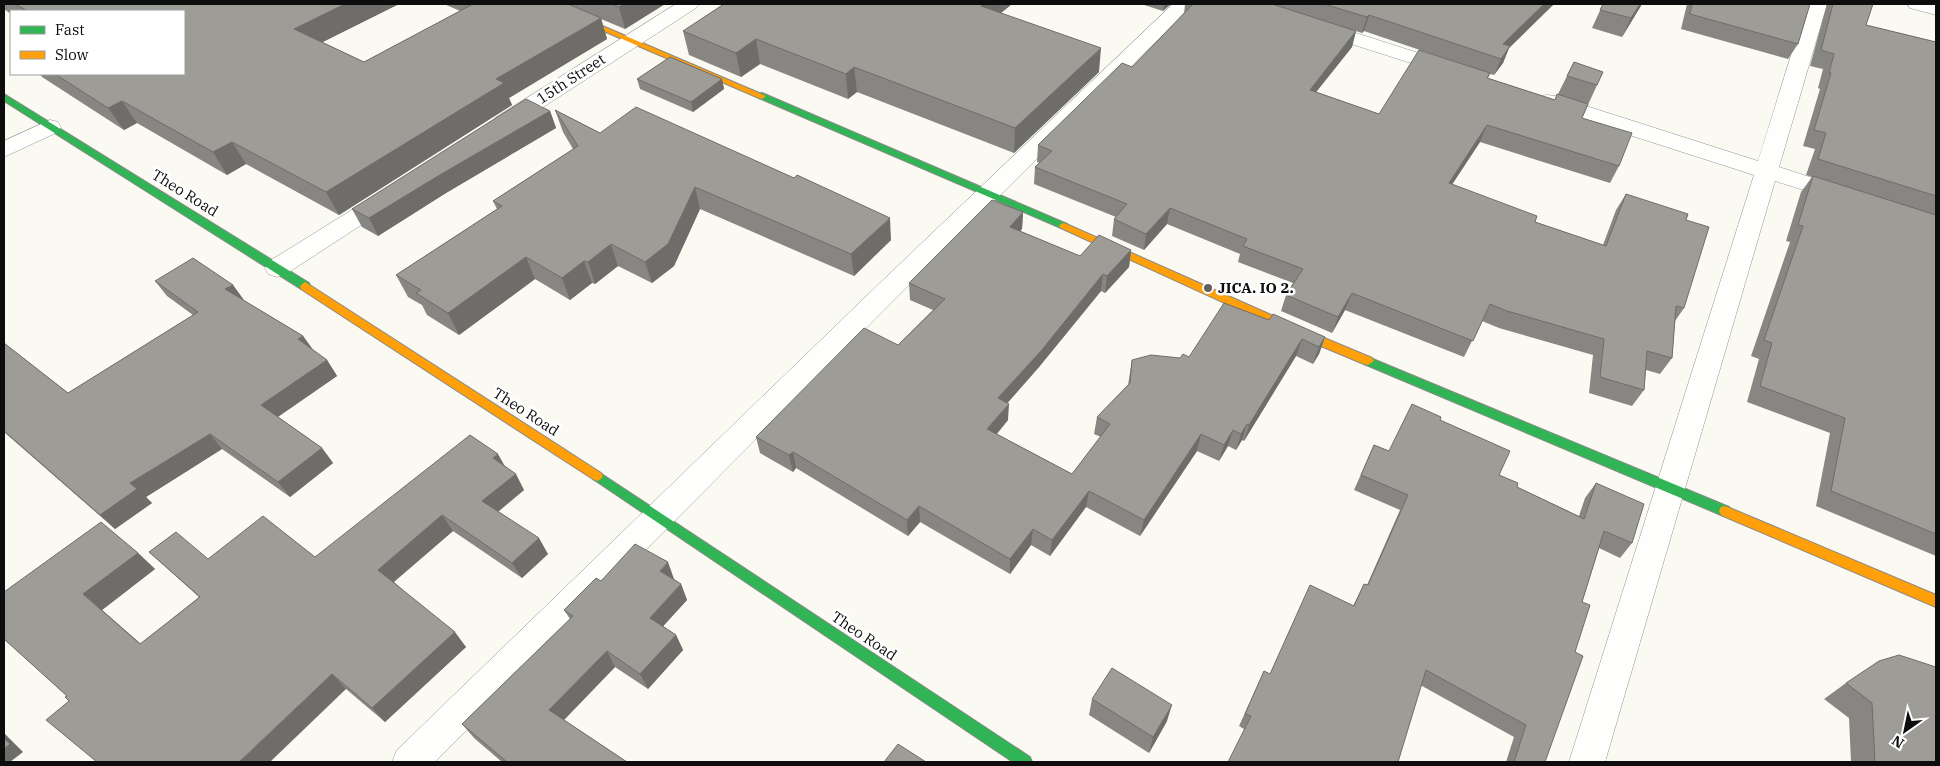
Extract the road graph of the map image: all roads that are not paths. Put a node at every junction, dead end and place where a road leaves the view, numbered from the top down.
1 (545, 4) edge
2 (689, 4) edge
3 (1184, 4) edge
4 (1246, 4) edge
5 (1817, 4) edge
6 (1917, 4) edge
7 (1936, 9) edge
8 (631, 40) junction
9 (1473, 77) edge
10 (1530, 95) edge
11 (4, 97) edge
12 (50, 128) junction
13 (489, 132) edge
14 (4, 150) edge
15 (1766, 171) junction
16 (407, 185) edge
17 (987, 191) junction
18 (1861, 202) edge
19 (277, 268) junction
20 (1670, 487) junction
21 (660, 518) junction
22 (1936, 601) edge
23 (410, 762) edge
24 (1025, 762) edge
25 (1588, 762) edge

1 - 8 street
2 - 8 street, 15th Street
3 - 17 street
4 - 9 street
5 - 15 street
6 - 7 street
8 - 13 street, 15th Street
8 - 17 street
10 - 15 street
11 - 12 street, Theo Road
12 - 14 street
12 - 19 street, Theo Road
15 - 18 street
15 - 20 street
16 - 19 street
17 - 20 street
17 - 21 street
19 - 21 street, Theo Road
20 - 22 street
20 - 25 street
21 - 23 street
21 - 24 street, Theo Road

